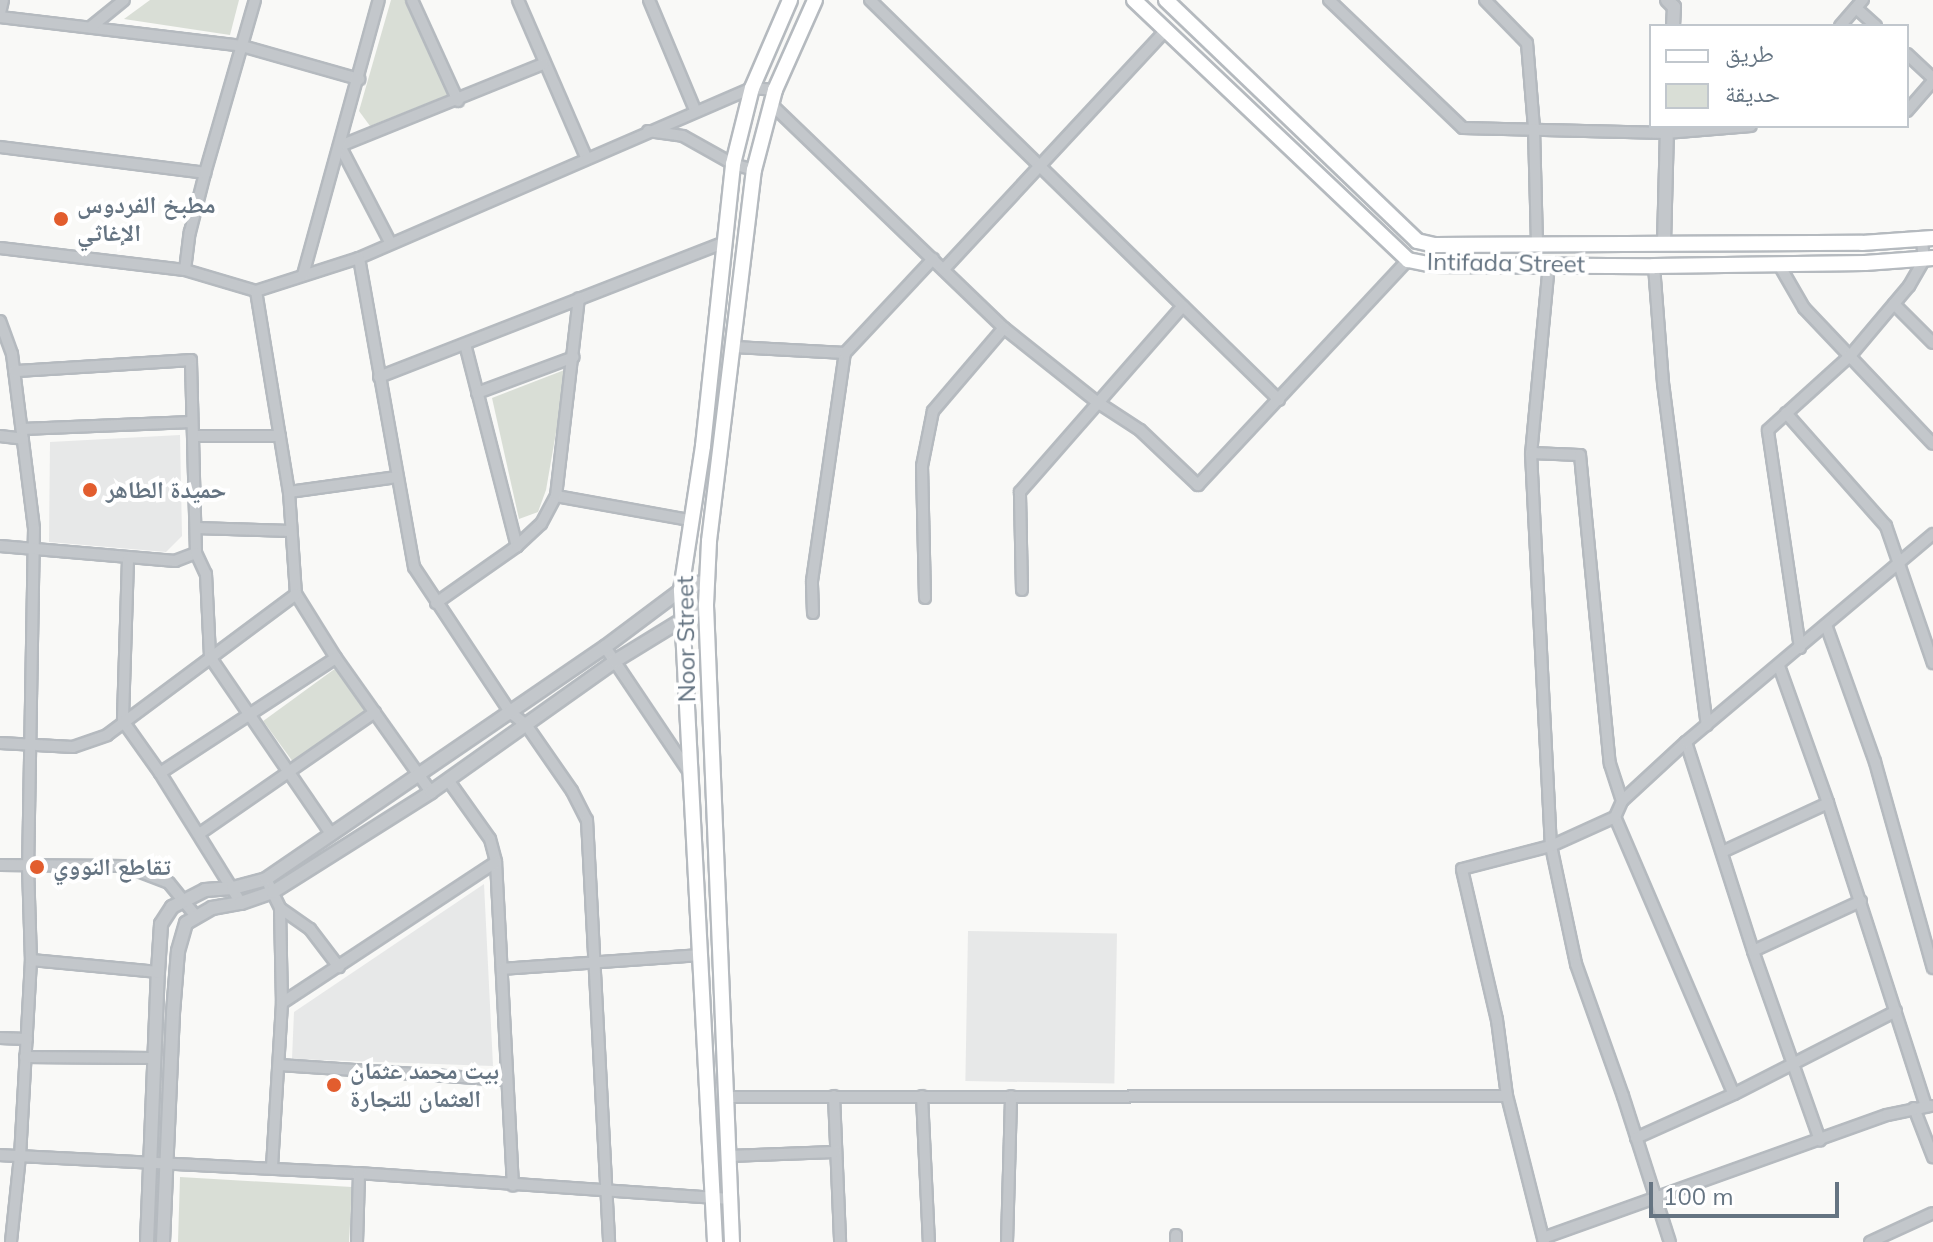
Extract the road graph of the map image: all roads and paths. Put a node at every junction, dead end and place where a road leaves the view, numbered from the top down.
1 (3, 0) edge
2 (124, 0) edge
3 (255, 0) edge
4 (379, 0) edge
5 (412, 0) edge
6 (518, 0) edge
7 (649, 0) edge
8 (790, 0) edge
9 (815, 0) edge
10 (870, 0) edge
11 (1134, 0) edge
12 (1166, 0) edge
13 (1329, 0) edge
14 (1485, 0) edge
15 (1675, 2) edge
16 (1860, 4) edge
17 (0, 15) edge
18 (1673, 24) edge
19 (1842, 24) edge
20 (1875, 24) edge
21 (92, 26) junction
22 (1166, 30) junction
23 (242, 46) junction
24 (1909, 56) edge
25 (543, 64) junction
26 (359, 79) junction
27 (1933, 80) edge
28 (752, 88) junction
29 (773, 97) junction
30 (458, 101) junction
31 (1909, 109) edge
32 (695, 110) junction
33 (1709, 128) edge
34 (1534, 129) junction
35 (1667, 130) edge
36 (646, 131) junction
37 (340, 146) junction
38 (0, 147) edge
39 (586, 157) junction
40 (733, 164) junction
41 (1038, 167) junction
42 (754, 170) junction
43 (205, 173) junction
44 (1928, 239) edge
45 (390, 242) junction
46 (725, 242) junction
47 (1664, 243) junction
48 (1537, 244) junction
49 (0, 248) edge
50 (359, 258) junction
51 (933, 259) junction
52 (1928, 259) edge
53 (1408, 260) junction
54 (1778, 263) junction
55 (1549, 264) junction
56 (1654, 266) junction
57 (944, 269) junction
58 (185, 270) junction
59 (303, 275) junction
60 (256, 291) junction
61 (579, 298) junction
62 (1894, 304) junction
63 (1183, 306) junction
64 (0, 321) edge
65 (1004, 328) junction
66 (1933, 343) edge
67 (465, 344) junction
68 (735, 347) junction
69 (845, 353) junction
70 (1850, 356) junction
71 (574, 357) junction
72 (14, 371) junction
73 (379, 377) junction
74 (477, 393) junction
75 (1279, 400) junction
76 (1097, 402) junction
77 (1786, 413) junction
78 (192, 422) junction
79 (22, 434) junction
80 (0, 436) edge
81 (194, 436) junction
82 (280, 436) junction
83 (1933, 444) edge
84 (1531, 453) junction
85 (397, 477) junction
86 (289, 492) junction
87 (556, 496) junction
88 (690, 520) junction
89 (196, 528) junction
90 (291, 531) junction
91 (1933, 534) edge
92 (0, 546) edge
93 (517, 546) junction
94 (33, 549) junction
95 (196, 553) junction
96 (128, 559) junction
97 (1900, 562) junction
98 (707, 580) junction
99 (681, 590) junction
100 (1022, 590) dead end
101 (296, 594) junction
102 (925, 598) dead end
103 (436, 603) junction
104 (706, 605) junction
105 (813, 613) dead end
106 (684, 618) junction
107 (1826, 625) junction
108 (605, 647) junction
109 (1800, 648) junction
110 (210, 657) junction
111 (336, 658) junction
112 (615, 661) junction
113 (1933, 663) edge
114 (1779, 666) junction
115 (375, 712) junction
116 (510, 712) junction
117 (249, 714) junction
118 (123, 721) junction
119 (1707, 725) junction
120 (527, 726) junction
121 (1686, 742) junction
122 (0, 743) edge
123 (29, 746) junction
124 (160, 773) junction
125 (289, 773) junction
126 (419, 774) junction
127 (691, 775) junction
128 (448, 780) junction
129 (431, 792) junction
130 (1622, 801) junction
131 (1828, 803) junction
132 (1615, 817) junction
133 (199, 834) junction
134 (331, 834) junction
135 (1551, 846) junction
136 (1722, 852) junction
137 (496, 862) junction
138 (0, 865) edge
139 (28, 866) junction
140 (266, 879) junction
141 (233, 888) junction
142 (273, 892) junction
143 (183, 898) junction
144 (1861, 901) junction
145 (241, 903) junction
146 (280, 908) junction
147 (195, 915) junction
148 (1753, 951) junction
149 (700, 955) junction
150 (31, 960) junction
151 (594, 961) junction
152 (339, 967) junction
153 (1933, 968) edge
154 (502, 969) junction
155 (158, 972) junction
156 (282, 1003) junction
157 (1896, 1011) junction
158 (0, 1038) edge
159 (27, 1039) junction
160 (25, 1057) junction
161 (153, 1058) junction
162 (1793, 1064) junction
163 (279, 1065) junction
164 (507, 1080) junction
165 (1734, 1094) junction
166 (834, 1096) junction
167 (922, 1096) junction
168 (1011, 1096) junction
169 (1507, 1096) junction
170 (725, 1097) junction
171 (1930, 1106) edge
172 (1914, 1108) junction
173 (1636, 1138) junction
174 (1820, 1140) junction
175 (836, 1152) junction
176 (0, 1155) edge
177 (20, 1156) junction
178 (727, 1156) junction
179 (1933, 1157) edge
180 (151, 1163) junction
181 (168, 1163) junction
182 (272, 1168) junction
183 (359, 1173) junction
184 (513, 1186) junction
185 (606, 1192) junction
186 (711, 1197) junction
187 (729, 1199) junction
188 (1654, 1200) junction
189 (1933, 1213) edge
190 (1544, 1240) edge
191 (1668, 1241) edge
192 (11, 1242) edge
193 (147, 1242) edge
194 (163, 1242) edge
195 (357, 1242) edge
196 (609, 1242) edge
197 (715, 1242) edge
198 (732, 1242) edge
199 (840, 1242) edge
200 (929, 1242) edge
201 (1007, 1242) edge
202 (1870, 1242) edge

1 - 17 street
2 - 21 street
3 - 23 street
4 - 26 street
5 - 30 street
6 - 25 street
7 - 32 street
8 - 28 main road, Noor Street
9 - 29 main road, Noor Street
10 - 41 street
11 - 22 main road, Intifada Street
12 - 48 main road, Intifada Street
13 - 34 street
14 - 34 street
15 - 18 street
16 - 19 street
16 - 20 street
17 - 21 street
21 - 23 street
22 - 41 street
22 - 53 main road, Intifada Street
23 - 26 street
23 - 43 street
24 - 27 street
25 - 30 street
25 - 39 street
26 - 37 street
27 - 31 street
28 - 29 street
28 - 32 street
28 - 40 main road, Noor Street
29 - 42 main road, Noor Street
29 - 51 street
30 - 37 street
32 - 36 street
33 - 35 street
34 - 35 street
34 - 48 street
35 - 47 street
36 - 39 street
36 - 40 street
37 - 45 street
37 - 59 street
38 - 43 street
39 - 45 street
40 - 42 street
40 - 46 main road, Noor Street
41 - 57 street
41 - 63 street
42 - 68 main road, Noor Street
43 - 58 street
44 - 47 main road, Intifada Street
44 - 52 street
45 - 50 street
46 - 61 street
46 - 88 main road, Noor Street
47 - 48 main road, Intifada Street
49 - 58 street
50 - 59 street
50 - 73 street
51 - 57 street
51 - 69 street
52 - 54 main road, Intifada Street
52 - 62 street
53 - 55 main road, Intifada Street
53 - 75 street
54 - 56 main road, Intifada Street
54 - 70 street
55 - 56 main road, Intifada Street
55 - 84 street
56 - 119 street
57 - 65 street
58 - 60 street
59 - 60 street
60 - 82 street
61 - 67 street
61 - 71 street
62 - 66 street
62 - 70 street
63 - 75 street
63 - 76 street
64 - 72 street
65 - 76 street
65 - 102 street
67 - 73 street
67 - 74 street
68 - 69 street
68 - 98 main road, Noor Street
69 - 105 street
70 - 77 street
70 - 83 street
71 - 74 street
71 - 87 street
72 - 78 street
72 - 79 street
73 - 85 street
74 - 93 street
75 - 76 street
76 - 100 street
77 - 97 street
77 - 109 street
78 - 79 street
78 - 81 street
79 - 80 street
79 - 94 street
81 - 82 street
81 - 89 street
82 - 86 street
84 - 130 street
84 - 135 street
85 - 86 street
85 - 103 street
86 - 90 street
87 - 88 street
87 - 93 street
88 - 99 main road, Noor Street
89 - 90 street
89 - 95 street
90 - 101 street
91 - 97 street
92 - 94 street
93 - 103 street
94 - 96 street
94 - 123 street
95 - 96 street
95 - 110 street
96 - 118 street
97 - 107 street
97 - 113 street
98 - 99 street
98 - 104 main road, Noor Street
99 - 106 main road, Noor Street
99 - 108 street
101 - 110 street
101 - 111 street
103 - 116 street
104 - 106 street
104 - 170 main road, Noor Street
106 - 112 street
106 - 127 main road, Noor Street
107 - 109 street
107 - 153 street
108 - 112 street
108 - 116 street
109 - 114 street
110 - 117 street
110 - 118 street
111 - 115 street
111 - 117 street
112 - 120 street
112 - 127 street
114 - 119 street
114 - 131 street
115 - 125 street
115 - 126 street
116 - 120 street
116 - 126 street
117 - 124 street
117 - 125 street
118 - 123 street
118 - 124 street
119 - 121 street
120 - 128 street
120 - 151 street
121 - 130 street
121 - 136 street
122 - 123 street
123 - 139 street
124 - 133 street
125 - 133 street
125 - 134 street
126 - 129 street
126 - 134 street
127 - 149 main road, Noor Street
128 - 129 street
128 - 137 street
129 - 142 street
130 - 132 street
131 - 136 street
131 - 144 street
132 - 135 street
132 - 165 street
133 - 141 street
134 - 140 street
135 - 169 street
135 - 173 street
136 - 148 street
137 - 152 street
137 - 154 street
138 - 139 street
139 - 143 street
139 - 150 street
140 - 141 street
140 - 142 street
141 - 143 street
141 - 145 street
142 - 145 street
142 - 146 street
143 - 147 street
143 - 155 street
144 - 148 street
144 - 157 street
145 - 147 street
146 - 152 street
146 - 156 street
147 - 181 street
148 - 162 street
149 - 151 street
149 - 186 main road, Noor Street
150 - 155 street
150 - 159 street
151 - 154 street
151 - 185 street
152 - 156 street
154 - 164 street
155 - 161 street
156 - 163 street
157 - 162 street
157 - 171 street
158 - 159 street
159 - 160 street
160 - 161 street
160 - 177 street
161 - 180 street
162 - 165 street
162 - 174 street
163 - 164 street
163 - 182 street
164 - 184 street
165 - 173 street
166 - 167 street
166 - 170 street
166 - 175 street
167 - 168 street
167 - 200 street
168 - 169 street
168 - 201 street
169 - 190 street
170 - 178 main road, Noor Street
171 - 172 street
172 - 174 street
172 - 179 street
173 - 188 street
174 - 188 street
175 - 178 street
175 - 199 street
176 - 177 street
177 - 180 street
177 - 192 street
178 - 187 main road, Noor Street
180 - 181 street
180 - 193 street
181 - 182 street
181 - 194 street
182 - 183 street
183 - 184 street
183 - 195 street
184 - 185 street
185 - 186 street
185 - 196 street
186 - 187 street
186 - 197 main road, Noor Street
187 - 198 main road, Noor Street
188 - 190 street
188 - 191 street
189 - 202 street

